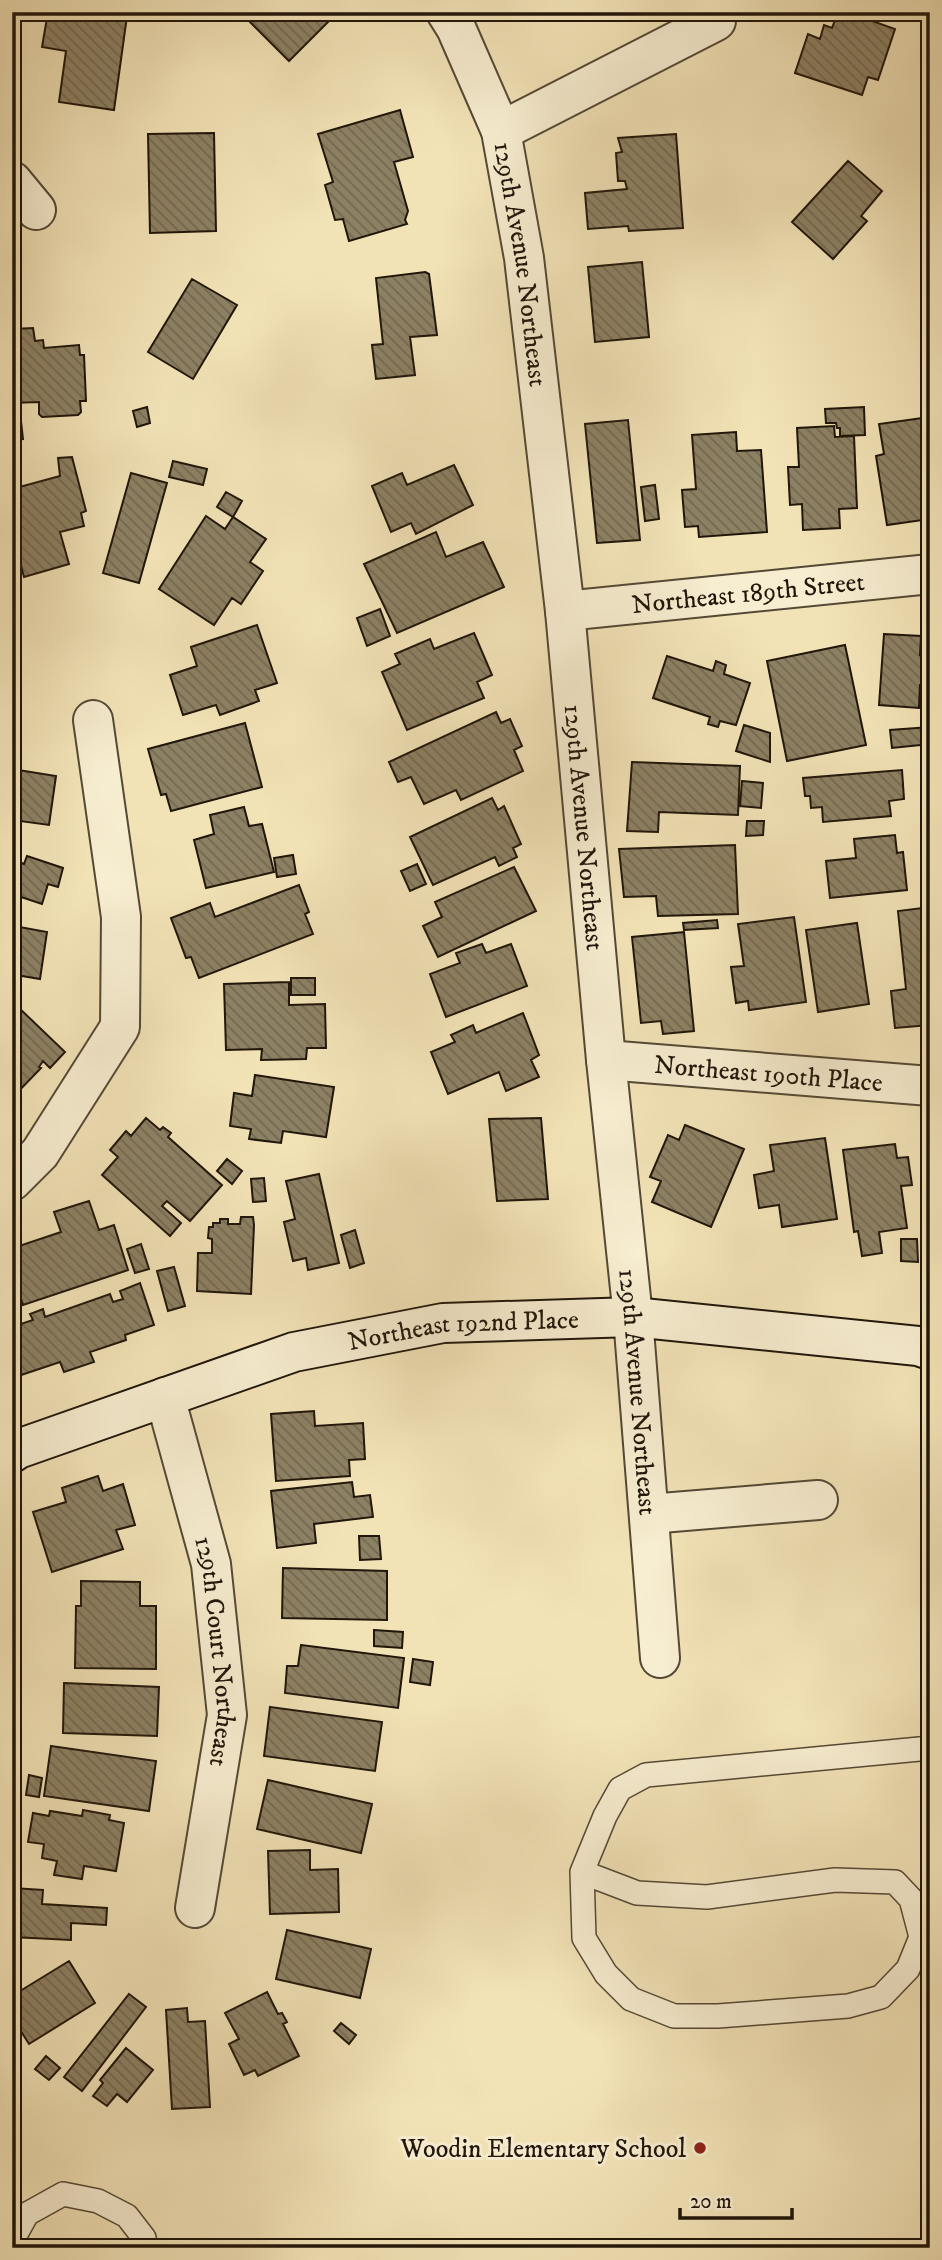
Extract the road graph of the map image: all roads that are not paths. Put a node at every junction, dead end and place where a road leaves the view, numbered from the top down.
1 (446, 12) edge
2 (716, 21) dead end
3 (501, 131) junction
4 (930, 574) edge
5 (565, 611) junction
6 (93, 720) dead end
7 (606, 1060) junction
8 (930, 1086) edge
9 (12, 1181) edge
10 (634, 1317) junction
11 (930, 1350) edge
12 (165, 1397) junction
13 (14, 1448) edge
14 (818, 1500) dead end
15 (649, 1514) junction
16 (660, 1658) dead end
17 (930, 1748) edge
18 (582, 1872) junction
19 (195, 1908) dead end
20 (12, 2241) edge
21 (146, 2248) edge

1 - 3 street, 129th Avenue Northeast
2 - 3 street
3 - 5 street, 129th Avenue Northeast
4 - 5 street, Northeast 189th Street
5 - 7 street, 129th Avenue Northeast
6 - 9 street
7 - 8 street, Northeast 190th Place
7 - 10 street, 129th Avenue Northeast
10 - 11 street, Northeast 192nd Place
10 - 12 street, Northeast 192nd Place
10 - 15 street, 129th Avenue Northeast
12 - 13 street, Northeast 192nd Place
12 - 19 street, 129th Court Northeast
14 - 15 street
15 - 16 street, 129th Avenue Northeast
17 - 18 lane
18 - 18 lane
20 - 21 lane

